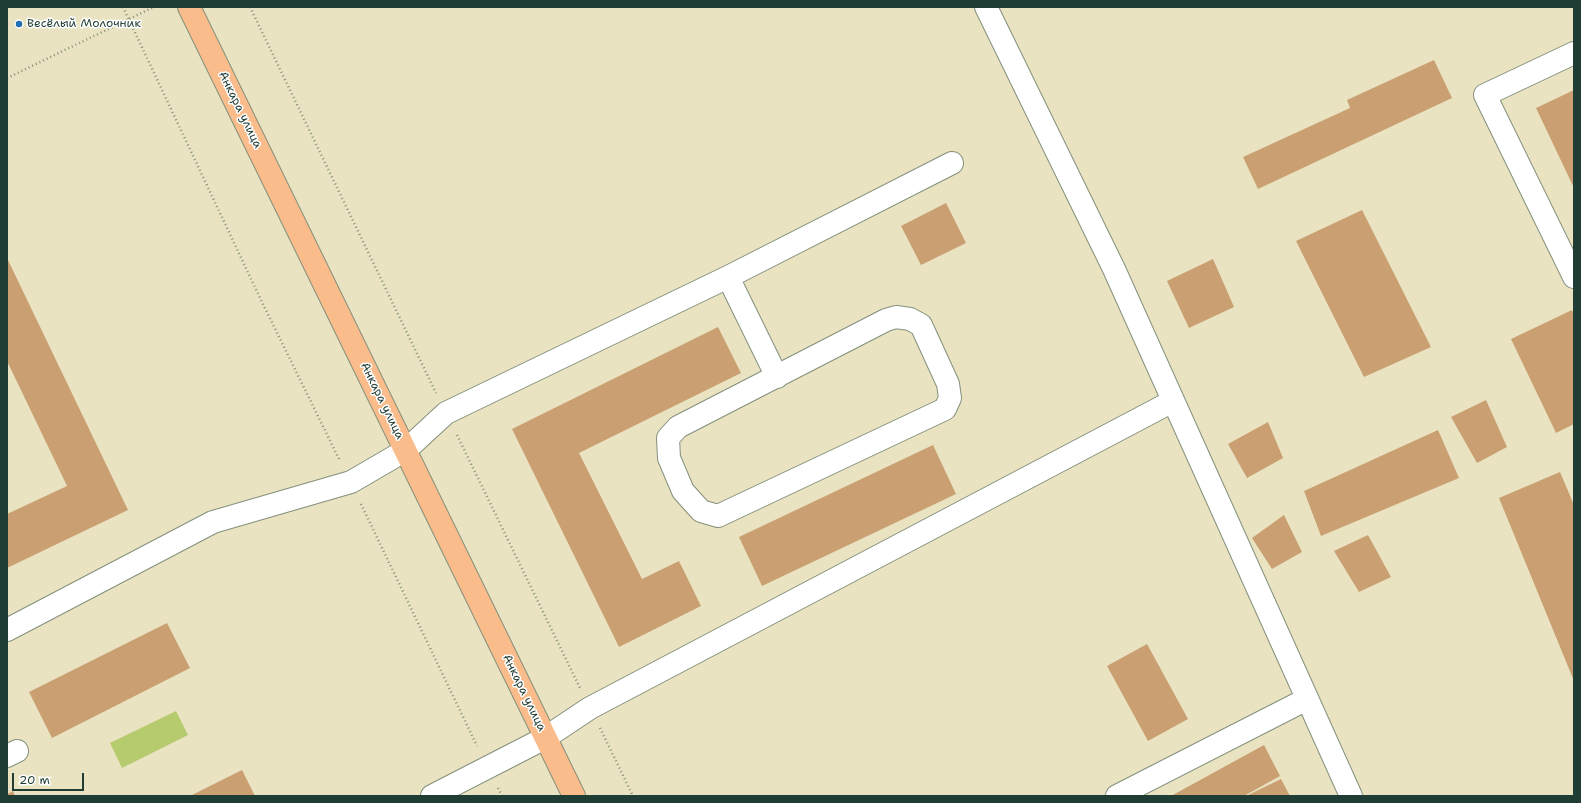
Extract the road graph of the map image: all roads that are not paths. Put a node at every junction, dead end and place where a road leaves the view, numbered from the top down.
1 (189, 7) edge
2 (986, 7) edge
3 (1574, 53) edge
4 (952, 163) dead end
5 (1574, 277) edge
6 (728, 278) junction
7 (777, 377) junction
8 (1173, 401) junction
9 (406, 450) junction
10 (7, 630) edge
11 (1308, 699) junction
12 (545, 738) junction
13 (432, 796) edge
14 (574, 796) edge
15 (1117, 796) edge
16 (1351, 796) edge

1 - 9 main road, Анкара улица
2 - 8 street
3 - 5 street
4 - 6 street
6 - 7 street
6 - 9 street
7 - 7 street
8 - 11 street
8 - 12 street
9 - 10 street
9 - 12 main road, Анкара улица
11 - 15 street
11 - 16 street
12 - 13 street
12 - 14 main road, Анкара улица

